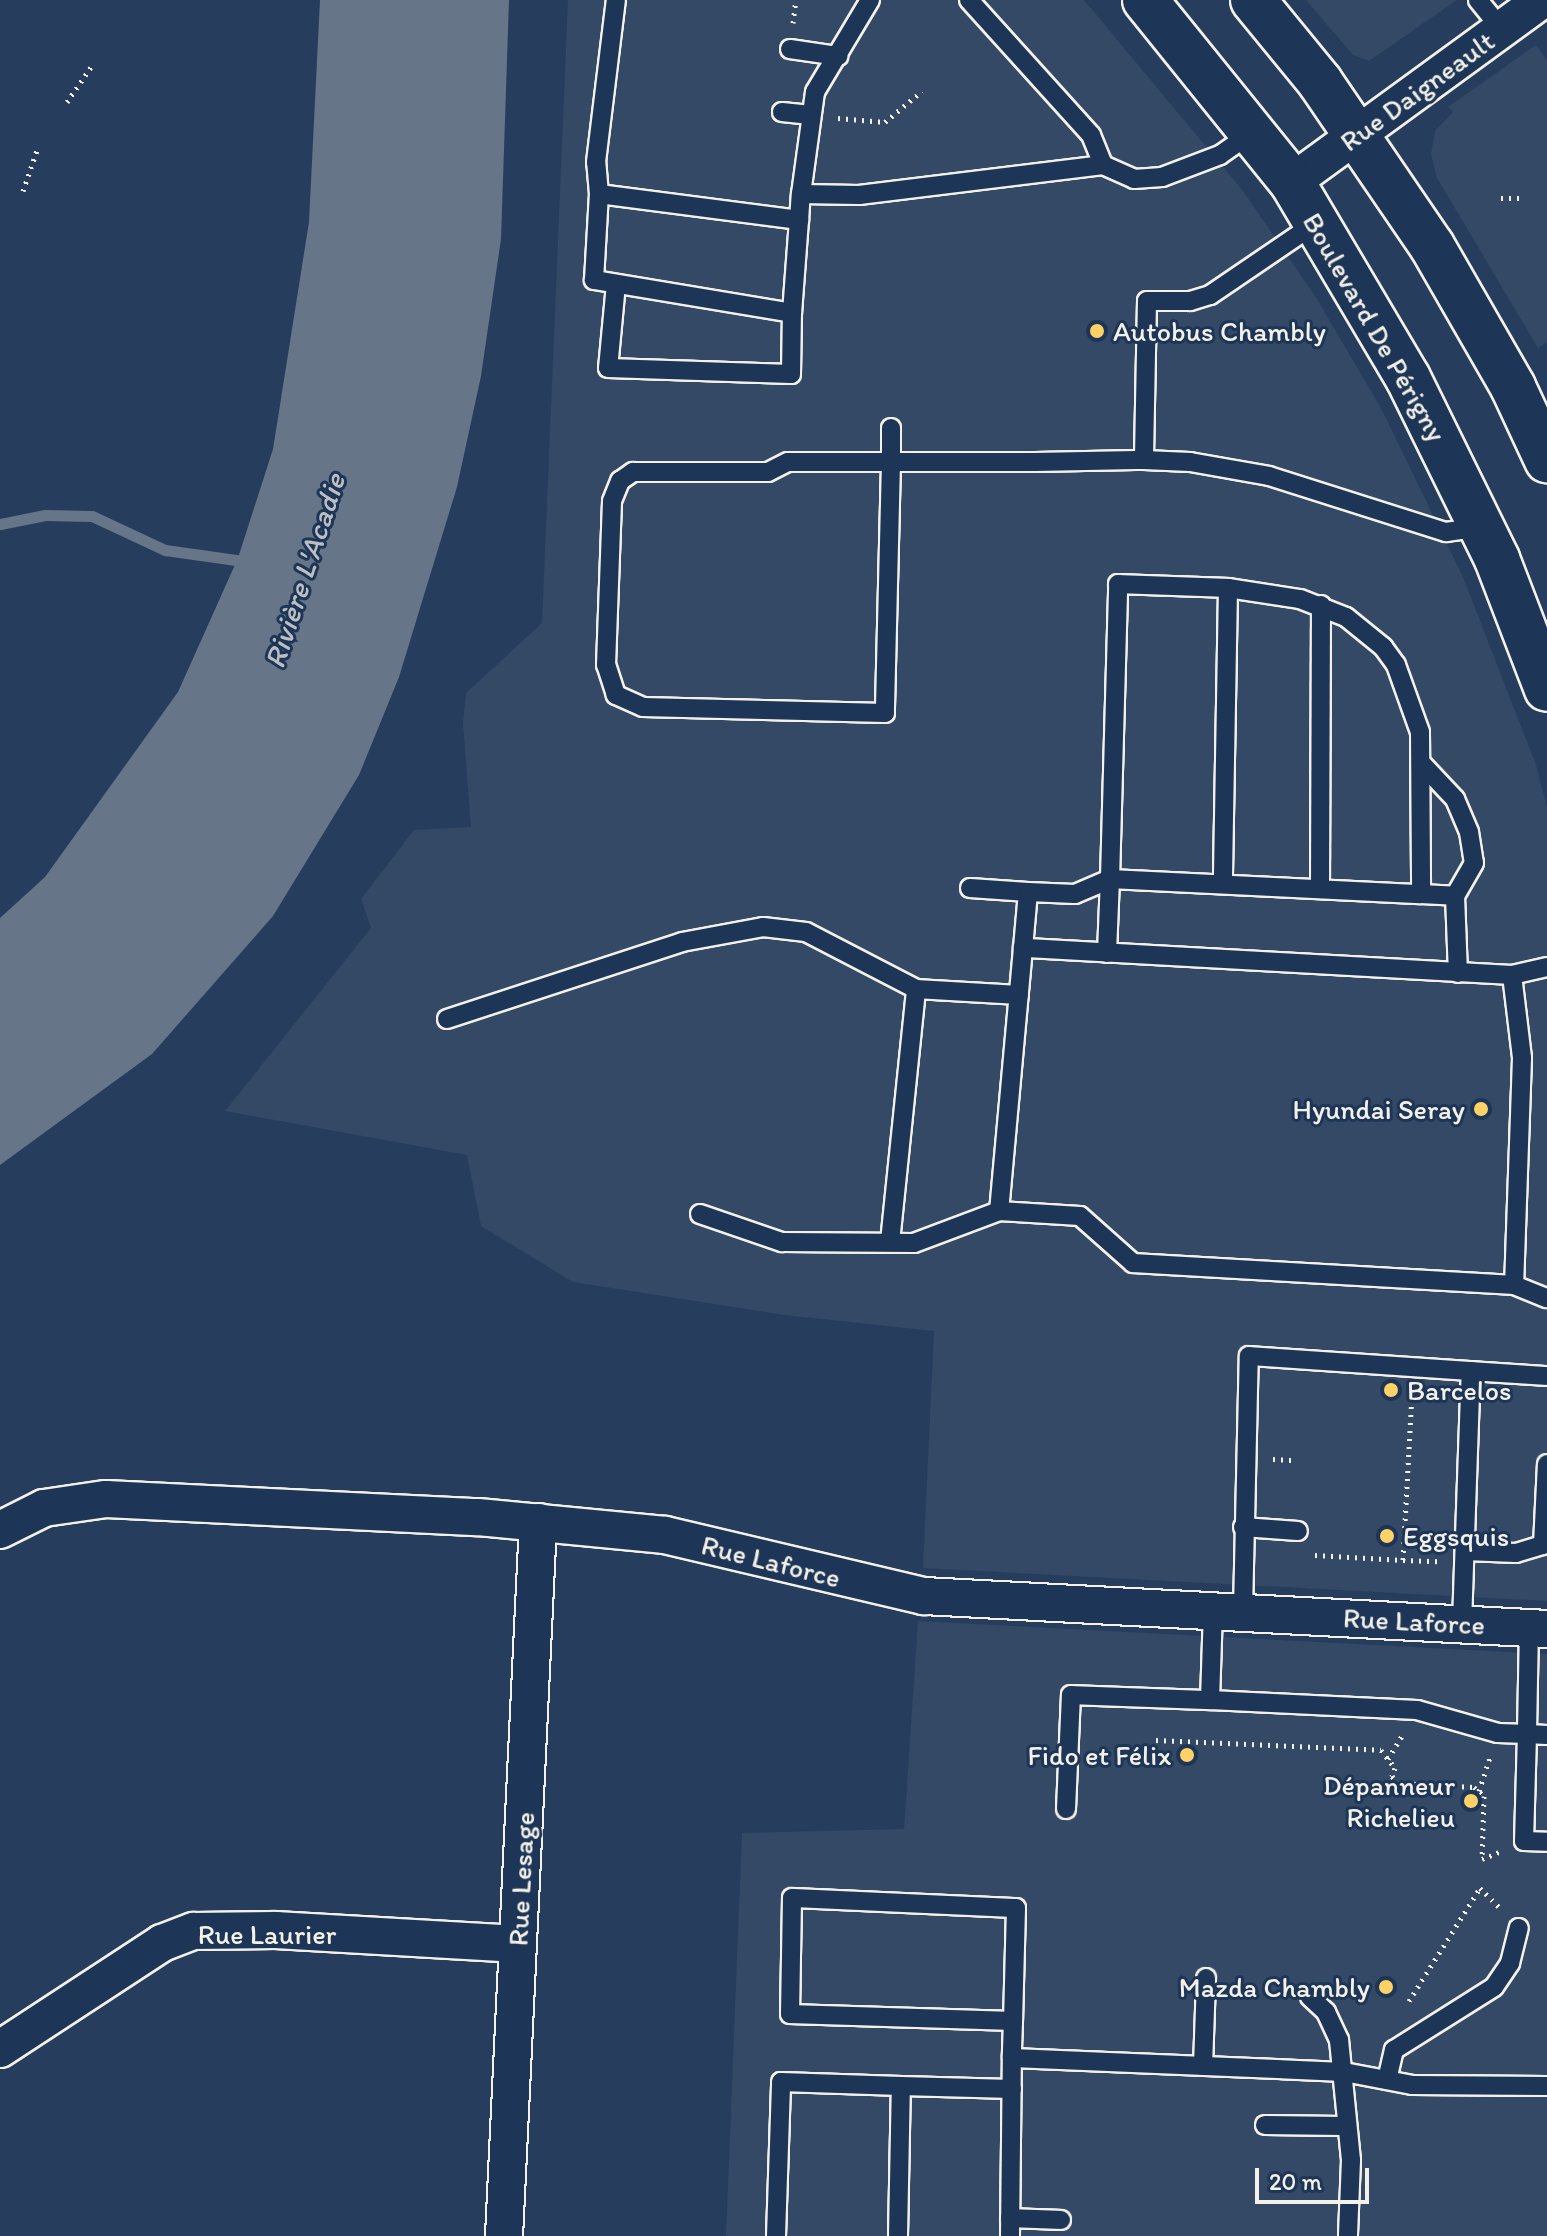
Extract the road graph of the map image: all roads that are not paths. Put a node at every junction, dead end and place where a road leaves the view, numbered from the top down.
1 (616, 0) edge
2 (870, 0) edge
3 (969, 0) edge
4 (1145, 0) edge
5 (1253, 0) edge
6 (1478, 0) edge
7 (1542, 0) edge
8 (1502, 30) junction
9 (790, 49) dead end
10 (838, 56) junction
11 (782, 112) dead end
12 (811, 115) junction
13 (1254, 131) junction
14 (1357, 133) junction
15 (1103, 165) junction
16 (1292, 182) junction
17 (599, 194) junction
18 (801, 194) junction
19 (799, 220) junction
20 (1316, 223) junction
21 (616, 284) junction
22 (792, 313) junction
23 (891, 428) dead end
24 (1144, 460) junction
25 (1547, 460) edge
26 (891, 462) junction
27 (1482, 527) junction
28 (1228, 588) junction
29 (1321, 605) junction
30 (1547, 689) edge
31 (1422, 764) junction
32 (1110, 879) junction
33 (1223, 884) junction
34 (970, 888) dead end
35 (1320, 889) junction
36 (1028, 892) junction
37 (1421, 894) junction
38 (1455, 896) junction
39 (1023, 948) junction
40 (1107, 953) junction
41 (1547, 967) edge
42 (1458, 973) junction
43 (1512, 975) junction
44 (916, 989) junction
45 (1019, 995) junction
46 (447, 1019) dead end
47 (999, 1211) junction
48 (700, 1214) dead end
49 (890, 1242) junction
50 (1514, 1285) junction
51 (1547, 1298) edge
52 (1471, 1371) junction
53 (1547, 1376) edge
54 (1547, 1464) edge
55 (538, 1522) junction
56 (1243, 1527) junction
57 (0, 1530) edge
58 (1298, 1531) dead end
59 (1545, 1545) edge
60 (1465, 1551) junction
61 (1228, 1611) junction
62 (1462, 1623) junction
63 (1538, 1628) edge
64 (1210, 1700) junction
65 (1527, 1734) junction
66 (1547, 1735) edge
67 (1066, 1809) dead end
68 (1547, 1842) edge
69 (1519, 1928) dead end
70 (518, 1944) junction
71 (1206, 1978) dead end
72 (1310, 1997) dead end
73 (1013, 2021) junction
74 (0, 2049) edge
75 (1012, 2058) junction
76 (1203, 2066) junction
77 (1344, 2072) junction
78 (1387, 2080) junction
79 (901, 2086) junction
80 (1547, 2086) edge
81 (1012, 2089) junction
82 (1265, 2125) dead end
83 (1343, 2126) junction
84 (1061, 2220) dead end
85 (1010, 2227) edge
86 (504, 2236) edge
87 (776, 2236) edge
88 (898, 2236) edge
89 (1348, 2236) edge

1 - 17 lane
2 - 10 lane
3 - 15 lane
4 - 13 main road, Boulevard De Périgny
5 - 14 main road
6 - 8 lane
7 - 8 street, Rue Daigneault
8 - 14 street, Rue Daigneault
9 - 10 lane
10 - 12 lane
11 - 12 lane
12 - 18 lane
13 - 15 lane
13 - 16 main road, Boulevard De Périgny
14 - 16 street, Rue Daigneault
14 - 25 main road
15 - 18 lane
16 - 20 main road, Boulevard De Périgny
17 - 19 lane
17 - 21 lane
18 - 19 lane
19 - 22 lane
20 - 24 lane
20 - 27 main road, Boulevard De Périgny
21 - 22 lane
21 - 22 lane
23 - 26 lane
24 - 26 lane
24 - 27 lane
26 - 26 lane
27 - 30 main road, Boulevard De Périgny
28 - 29 lane
28 - 32 lane
28 - 33 lane
29 - 31 lane
29 - 35 lane
31 - 37 lane
31 - 38 lane
32 - 33 lane
32 - 36 lane
32 - 40 lane
33 - 35 lane
34 - 36 lane
35 - 37 lane
36 - 39 lane
37 - 38 lane
38 - 42 lane
39 - 40 lane
39 - 45 lane
40 - 42 lane
41 - 43 lane
42 - 43 lane
43 - 50 lane
44 - 45 lane
44 - 46 lane
44 - 49 lane
45 - 47 lane
47 - 49 lane
47 - 50 lane
48 - 49 lane
50 - 51 lane
52 - 53 lane
52 - 56 lane
52 - 60 lane
54 - 59 lane
55 - 57 street, Rue Laforce
55 - 61 street, Rue Laforce
55 - 70 street, Rue Lesage
56 - 58 lane
56 - 61 lane
59 - 60 lane
60 - 62 lane
61 - 62 street, Rue Laforce
61 - 64 lane
62 - 63 street, Rue Laforce
63 - 65 lane
64 - 65 lane
64 - 67 lane
65 - 66 lane
65 - 68 lane
69 - 78 lane
70 - 74 street, Rue Laurier
70 - 86 street, Rue Lesage
71 - 76 lane
72 - 77 lane
73 - 73 lane
73 - 75 lane
75 - 76 lane
75 - 81 lane
76 - 77 lane
77 - 78 lane
77 - 83 lane
78 - 80 lane
79 - 81 lane
79 - 87 lane
79 - 88 lane
81 - 85 lane
82 - 83 lane
83 - 89 lane
84 - 85 lane

